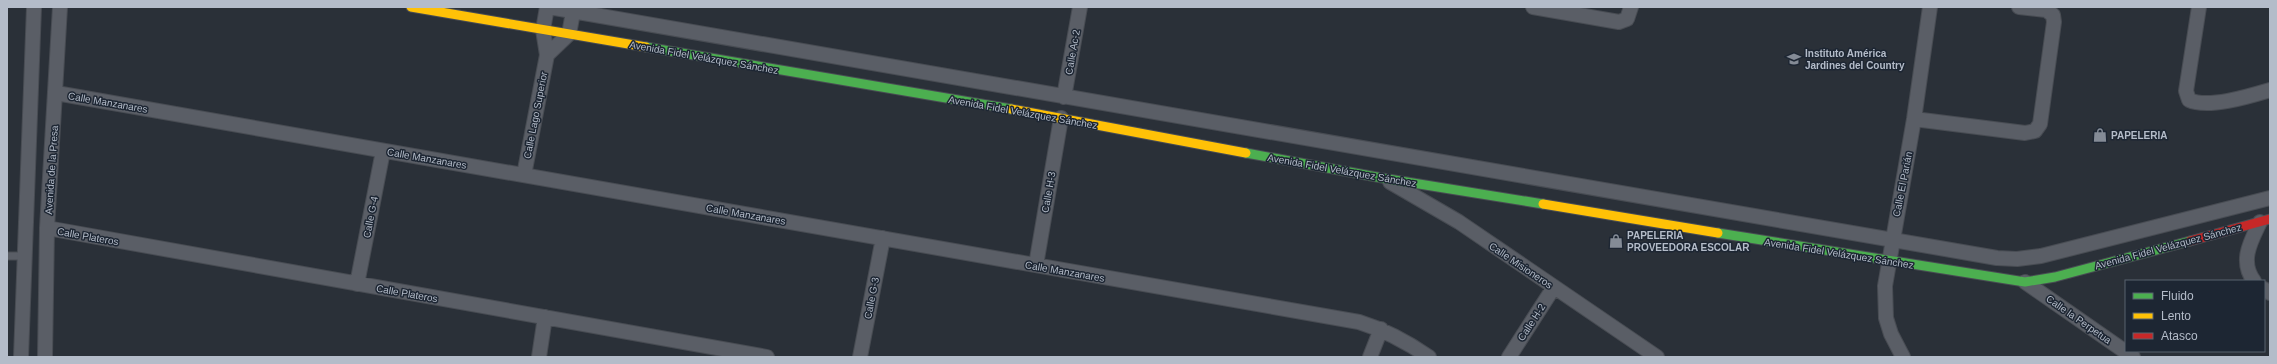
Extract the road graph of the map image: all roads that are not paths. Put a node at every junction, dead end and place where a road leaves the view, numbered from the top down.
1 (34, 7) edge
2 (60, 7) edge
3 (411, 7) edge
4 (548, 7) edge
5 (1080, 7) edge
6 (1534, 7) edge
7 (1631, 7) edge
8 (1930, 7) edge
9 (2018, 7) edge
10 (2198, 7) edge
11 (574, 9) edge
12 (671, 28) junction
13 (543, 30) junction
14 (569, 34) junction
15 (667, 51) junction
16 (547, 55) junction
17 (2270, 90) edge
18 (56, 93) junction
19 (1064, 97) junction
20 (1156, 112) junction
21 (1061, 118) junction
22 (1914, 119) junction
23 (1152, 135) junction
24 (383, 151) junction
25 (524, 175) junction
26 (1382, 178) junction
27 (2270, 198) edge
28 (2265, 220) edge
29 (47, 228) junction
30 (883, 238) junction
31 (1891, 239) junction
32 (7, 256) edge
33 (24, 256) junction
34 (1888, 261) junction
35 (1036, 265) junction
36 (2253, 280) edge
37 (2026, 282) junction
38 (357, 284) junction
39 (1554, 287) junction
40 (545, 317) junction
41 (1382, 329) junction
42 (2116, 352) edge
43 (20, 357) edge
44 (45, 357) edge
45 (539, 357) edge
46 (767, 357) edge
47 (860, 357) edge
48 (1370, 357) edge
49 (1429, 357) edge
50 (1508, 357) edge
51 (1657, 357) edge
52 (1904, 357) edge
53 (2133, 357) edge

1 - 33 street
2 - 18 street, Avenida de la Presa
3 - 13 street, Avenida Fidel Velázquez Sánchez
4 - 11 street, Avenida Fidel Velázquez Sánchez
4 - 13 street, Calle Lago Superior
5 - 19 street, Calle Ac-2
6 - 7 street
8 - 22 street, Calle El Parián
9 - 22 street
10 - 17 street
11 - 12 street, Avenida Fidel Velázquez Sánchez
11 - 14 street
12 - 15 street
12 - 19 street, Avenida Fidel Velázquez Sánchez
13 - 14 street, Avenida Fidel Velázquez Sánchez
13 - 16 street, Calle Lago Superior
14 - 15 street, Avenida Fidel Velázquez Sánchez
14 - 16 street
15 - 21 street, Avenida Fidel Velázquez Sánchez
16 - 25 street, Calle Lago Superior
18 - 24 street, Calle Manzanares
18 - 29 street, Avenida de la Presa
19 - 20 street, Avenida Fidel Velázquez Sánchez
20 - 23 street
20 - 31 street, Avenida Fidel Velázquez Sánchez
21 - 23 street, Avenida Fidel Velázquez Sánchez
21 - 35 street, Calle H-3
22 - 31 street, Calle El Parián
23 - 26 street, Avenida Fidel Velázquez Sánchez
24 - 25 street, Calle Manzanares
24 - 38 street, Calle G-4
25 - 30 street, Calle Manzanares
26 - 34 street, Avenida Fidel Velázquez Sánchez
26 - 39 street, Calle Misioneros
27 - 31 street, Avenida Fidel Velázquez Sánchez
28 - 36 street
28 - 37 street, Avenida Fidel Velázquez Sánchez
29 - 38 street, Calle Plateros
29 - 44 street, Avenida de la Presa
30 - 35 street, Calle Manzanares
30 - 47 street, Calle G-3
31 - 34 street, Calle El Parián
32 - 33 lane
33 - 43 street
34 - 37 street, Avenida Fidel Velázquez Sánchez
34 - 52 street, Calle El Parián
35 - 41 street, Calle Manzanares
37 - 42 street, Calle la Perpetua
38 - 40 street, Calle Plateros
39 - 50 street, Calle H-2
39 - 51 street, Calle Misioneros
40 - 45 street
40 - 46 street, Calle Plateros
41 - 48 street
41 - 49 street, Calle Manzanares
42 - 53 street, Calle la Perpetua

